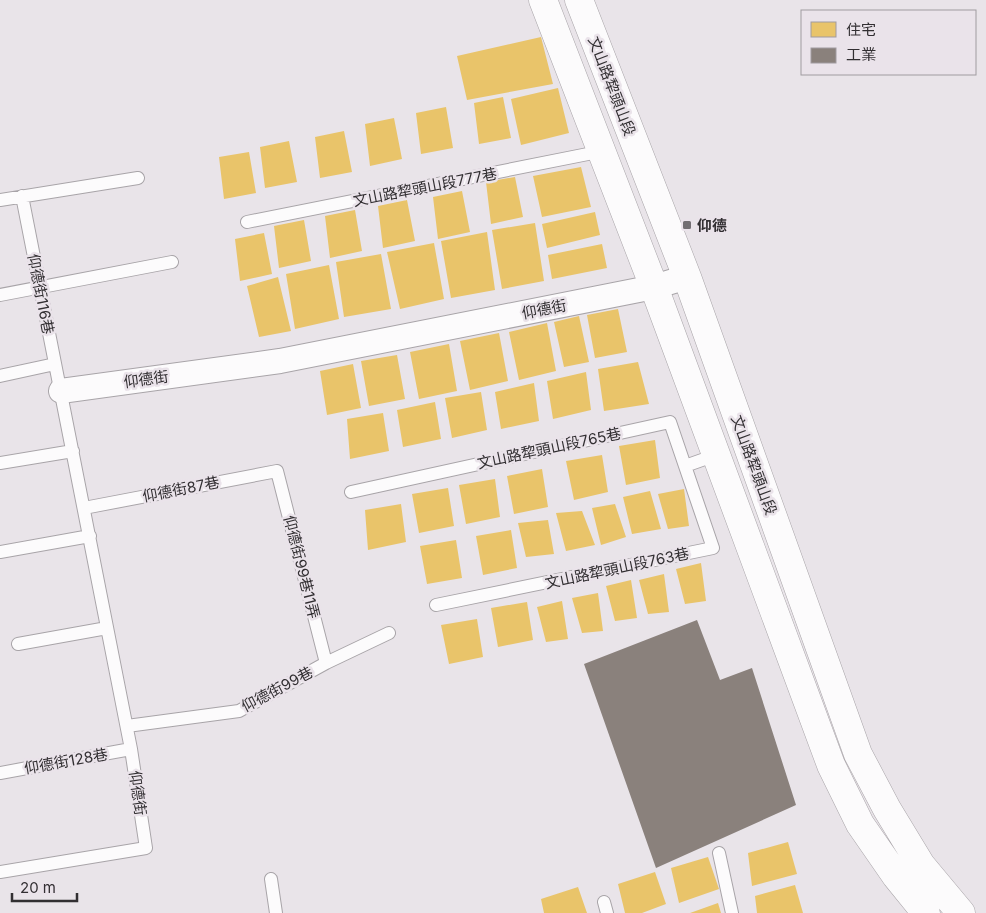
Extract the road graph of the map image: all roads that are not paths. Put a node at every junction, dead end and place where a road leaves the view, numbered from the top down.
1 (543, 0) edge
2 (579, 0) edge
3 (603, 152) junction
4 (138, 178) dead end
5 (22, 196) junction
6 (0, 200) edge
7 (247, 222) dead end
8 (172, 262) dead end
9 (687, 278) junction
10 (654, 286) junction
11 (39, 287) junction
12 (0, 295) edge
13 (55, 364) junction
14 (0, 376) edge
15 (61, 391) junction
16 (73, 451) junction
17 (716, 455) junction
18 (0, 463) edge
19 (685, 466) junction
20 (277, 471) joint
21 (351, 492) dead end
22 (84, 508) junction
23 (90, 536) junction
24 (0, 552) edge
25 (436, 605) dead end
26 (107, 628) junction
27 (389, 632) dead end
28 (18, 644) dead end
29 (326, 663) junction
30 (127, 726) junction
31 (132, 749) junction
32 (0, 773) edge
33 (719, 853) dead end
34 (0, 872) edge
35 (271, 880) dead end
36 (276, 913) edge
37 (732, 913) edge
38 (926, 913) edge
39 (961, 913) edge

1 - 3 main road
2 - 9 main road, 文山路犂頭山段
3 - 7 lane, 文山路犂頭山段777巷
3 - 10 main road
4 - 5 lane
5 - 6 lane
5 - 11 lane, 仰德街116巷
8 - 11 lane
9 - 10 street, 仰德街
9 - 39 main road, 文山路犂頭山段
10 - 15 street, 仰德街
10 - 17 main road
11 - 12 lane
11 - 13 lane, 仰德街116巷
13 - 14 lane
13 - 15 lane, 仰德街116巷
15 - 16 lane, 仰德街
16 - 18 lane
16 - 22 lane, 仰德街
17 - 19 lane
17 - 38 main road
19 - 21 lane, 文山路犂頭山段765巷
19 - 25 lane, 文山路犂頭山段763巷
20 - 22 lane, 仰德街87巷
20 - 29 lane, 仰德街99巷11弄
22 - 23 lane, 仰德街
23 - 24 lane
23 - 26 lane, 仰德街
26 - 28 lane
26 - 30 lane, 仰德街
27 - 29 lane, 仰德街99巷
29 - 30 lane, 仰德街99巷
30 - 31 lane, 仰德街
31 - 32 lane, 仰德街128巷
31 - 34 lane, 仰德街
33 - 37 lane
35 - 36 lane

